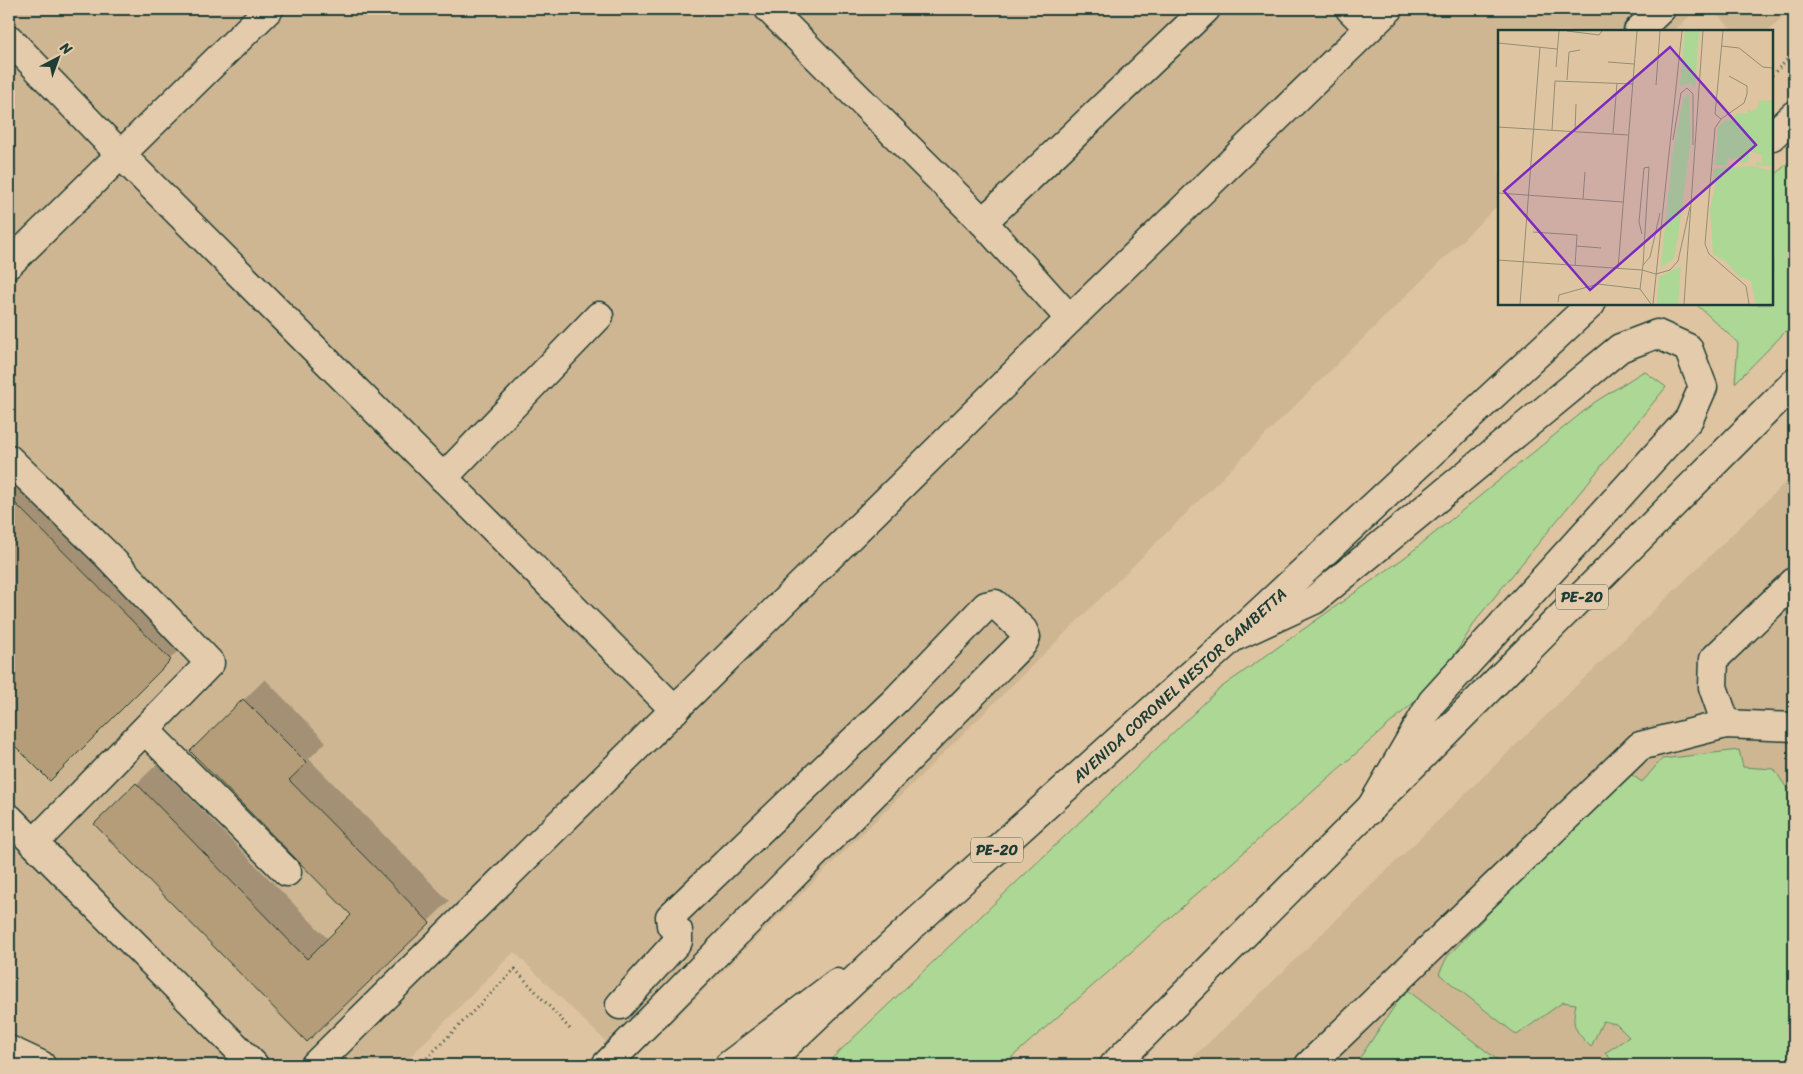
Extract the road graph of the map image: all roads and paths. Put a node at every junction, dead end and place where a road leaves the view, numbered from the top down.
1 (269, 9) edge
2 (769, 9) edge
3 (1206, 9) edge
4 (1350, 9) edge
5 (1389, 9) edge
6 (1661, 9) edge
7 (1369, 28) junction
8 (1639, 30) edge
9 (9, 39) edge
10 (1794, 53) edge
11 (1773, 74) edge
12 (1794, 115) edge
13 (1773, 135) edge
14 (119, 154) junction
15 (983, 222) junction
16 (9, 264) edge
17 (1590, 305) edge
18 (599, 316) dead end
19 (1070, 319) junction
20 (1794, 382) edge
21 (9, 459) edge
22 (443, 478) junction
23 (1794, 582) edge
24 (1232, 638) junction
25 (675, 710) junction
26 (1726, 724) junction
27 (1794, 728) edge
28 (145, 730) junction
29 (1369, 811) junction
30 (9, 818) edge
31 (34, 843) junction
32 (287, 872) dead end
33 (912, 926) junction
34 (620, 1005) dead end
35 (570, 1029) dead end
36 (9, 1050) edge
37 (40, 1065) edge
38 (254, 1065) edge
39 (315, 1065) edge
40 (420, 1065) edge
41 (606, 1065) edge
42 (729, 1065) edge
43 (765, 1065) edge
44 (1114, 1065) edge
45 (1309, 1065) edge

1 - 14 main road
2 - 15 main road
3 - 15 main road
4 - 7 main road
5 - 7 main road
6 - 8 main road
7 - 19 main road
9 - 14 main road
10 - 11 path
12 - 13 main road
14 - 16 main road
14 - 22 main road
15 - 19 main road
17 - 24 main road, AVENIDA CORONEL NESTOR GAMBETTA / PE-20
18 - 22 main road
19 - 25 main road
20 - 29 main road, PE-20
21 - 28 main road
22 - 25 main road
23 - 26 main road
24 - 29 main road
24 - 33 main road, AVENIDA CORONEL NESTOR GAMBETTA / PE-20
25 - 39 main road
26 - 27 main road
26 - 45 main road
28 - 31 main road
28 - 32 main road
29 - 44 main road, PE-20
30 - 31 main road
31 - 38 main road
33 - 42 main road
33 - 43 main road, AVENIDA CORONEL NESTOR GAMBETTA / PE-20
34 - 41 main road
35 - 40 path
36 - 37 main road

